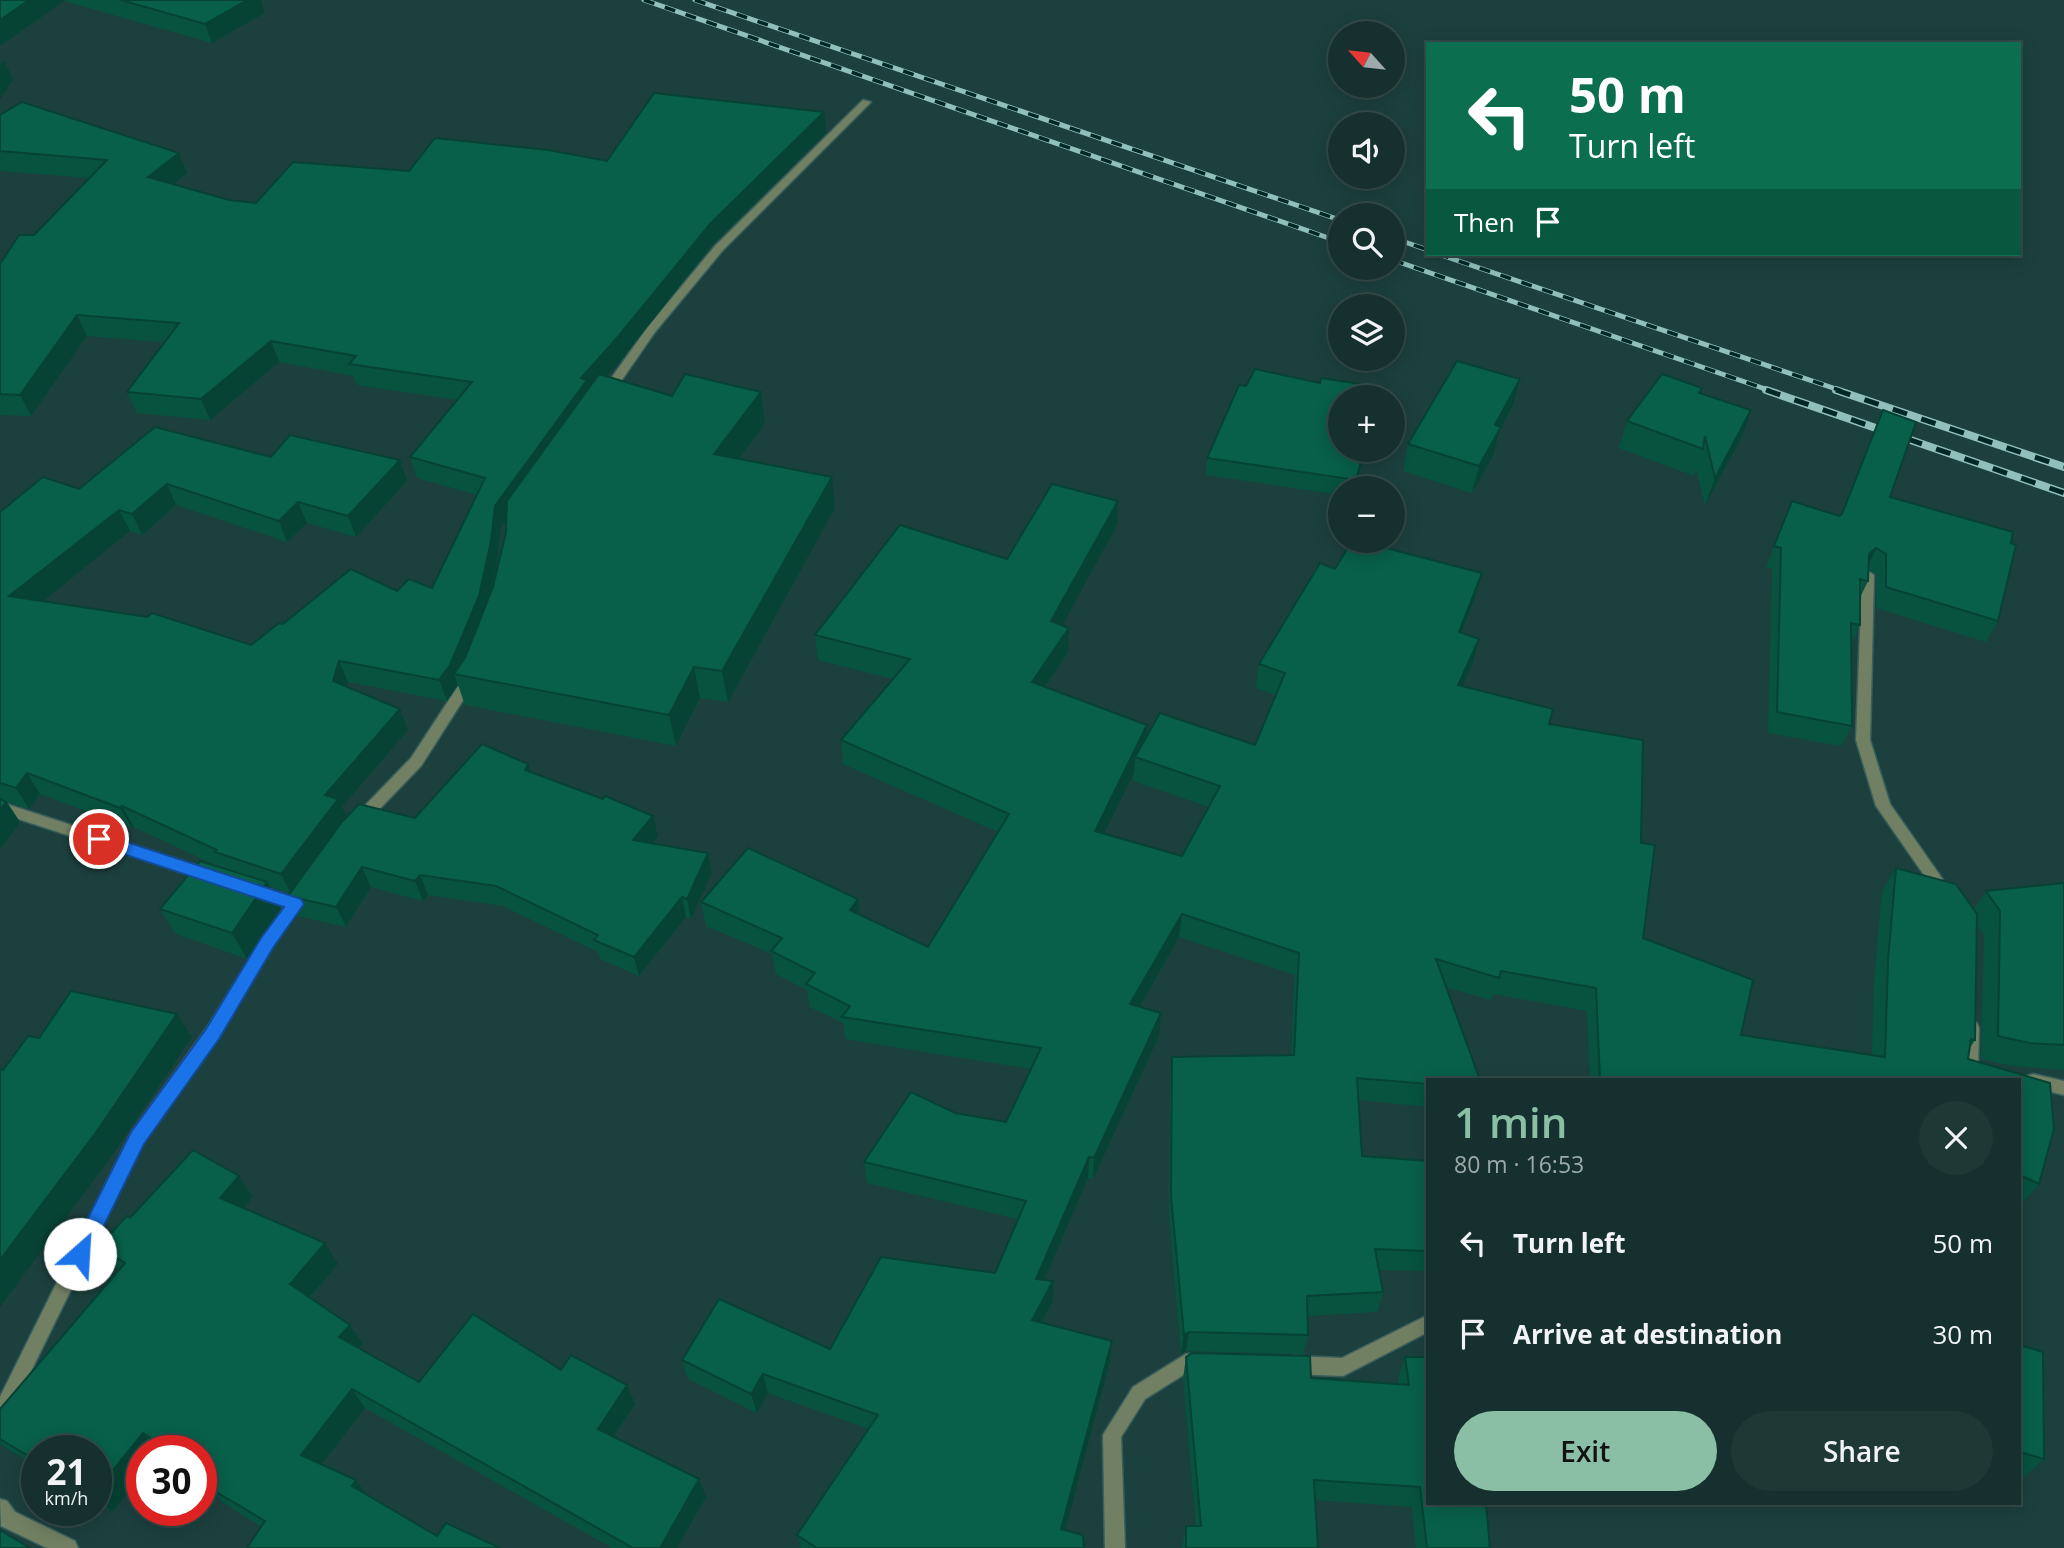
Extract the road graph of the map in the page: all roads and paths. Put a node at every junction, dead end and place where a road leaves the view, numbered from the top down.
1 (866, 102) dead end
2 (596, 409) edge
3 (1868, 575) edge
4 (475, 665) edge
5 (0, 807) edge
6 (344, 836) edge
7 (218, 878) edge
8 (312, 881) edge
9 (244, 887) edge
10 (295, 904) junction
11 (1952, 904) edge
12 (1972, 1014) edge
13 (1974, 1071) edge
14 (2011, 1075) edge
15 (2064, 1088) edge
16 (1426, 1324) edge
17 (1225, 1364) edge
18 (1277, 1365) edge
19 (0, 1416) edge
20 (0, 1508) edge
21 (68, 1548) edge
22 (1115, 1548) edge

1 - 2 street
3 - 11 street
4 - 6 street
5 - 7 street
8 - 10 street
9 - 10 street
10 - 19 street
12 - 13 street
14 - 15 street
16 - 18 street
17 - 22 street
20 - 21 street

